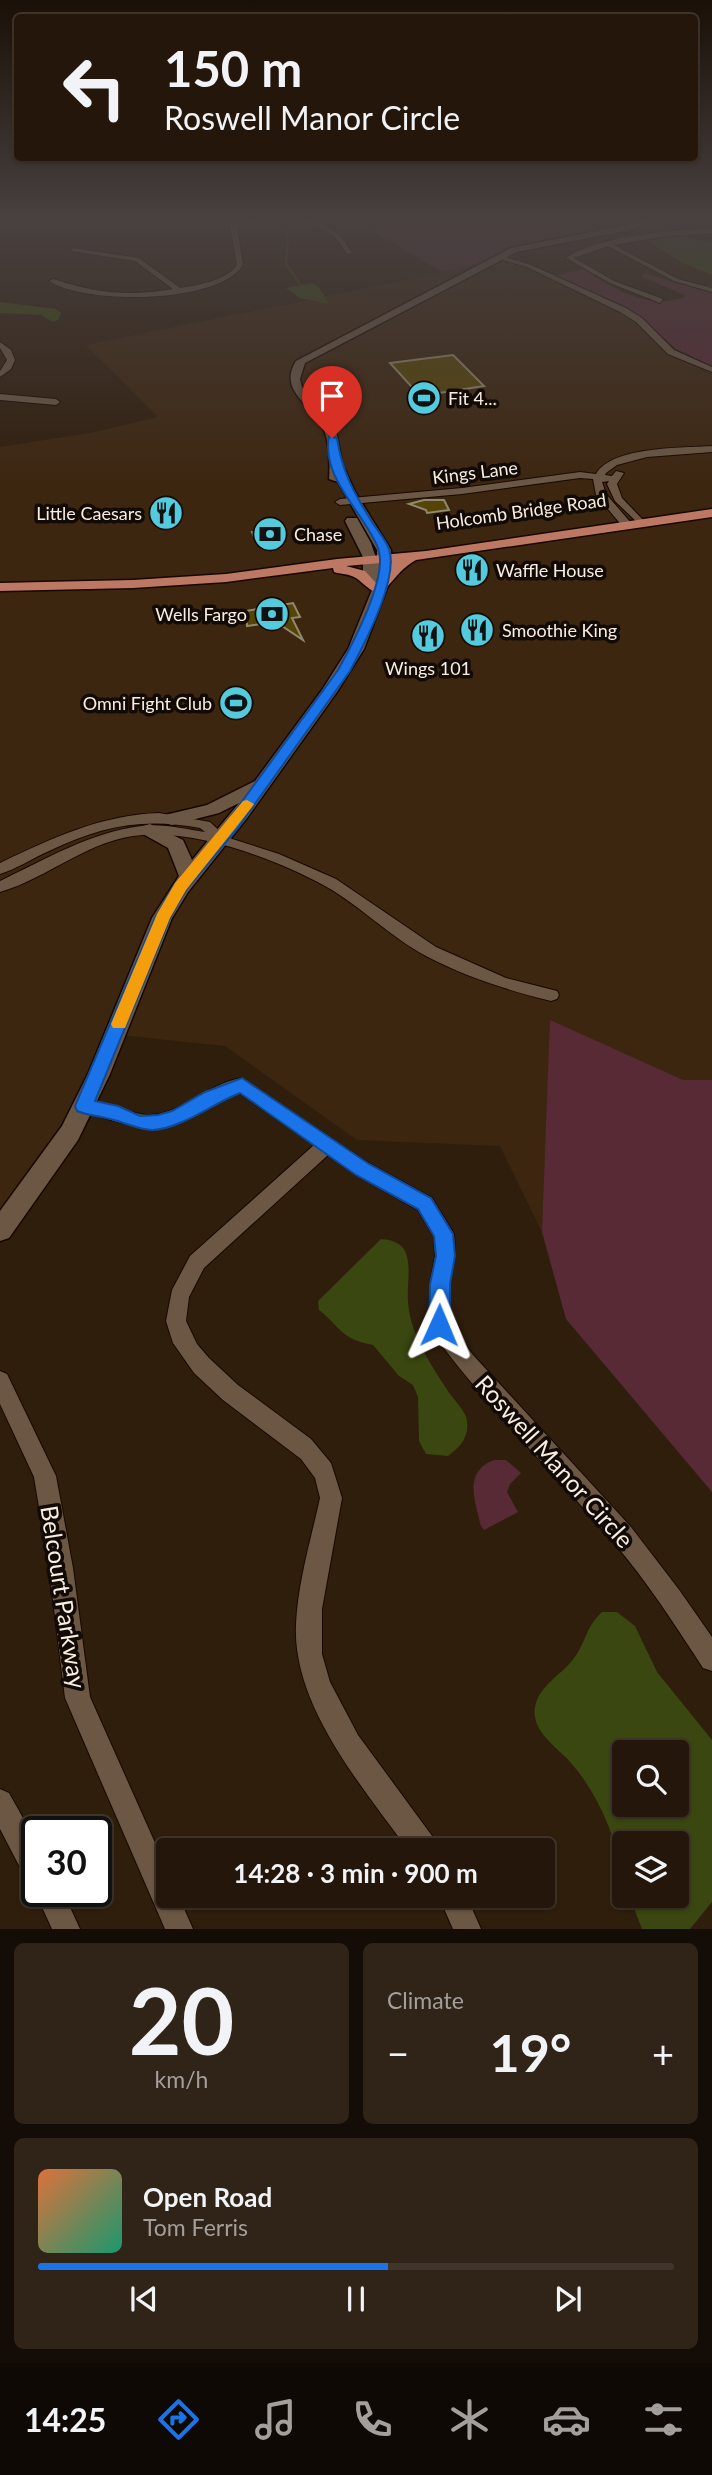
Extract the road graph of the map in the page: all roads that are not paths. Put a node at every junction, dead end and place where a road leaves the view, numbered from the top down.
1 (399, 308) edge
2 (619, 308) edge
3 (0, 344) edge
4 (712, 370) edge
5 (0, 375) edge
6 (0, 397) edge
7 (56, 402) dead end
8 (712, 447) edge
9 (671, 454) junction
10 (598, 477) junction
11 (614, 479) junction
12 (346, 501) junction
13 (712, 502) edge
14 (712, 513) edge
15 (630, 520) junction
16 (377, 556) junction
17 (411, 557) junction
18 (312, 566) junction
19 (374, 586) junction
20 (0, 587) edge
21 (266, 779) junction
22 (172, 819) junction
23 (150, 830) junction
24 (221, 840) junction
25 (0, 869) edge
26 (190, 877) junction
27 (0, 887) edge
28 (551, 995) dead end
29 (84, 1106) junction
30 (327, 1145) junction
31 (0, 1230) edge
32 (0, 1381) edge
33 (712, 1659) edge
34 (0, 1802) edge
35 (417, 1838) edge
36 (21, 1841) edge
37 (56, 1907) edge
38 (458, 1908) edge
39 (66, 1929) edge
40 (178, 1929) edge
41 (467, 1929) edge

1 - 12 street
2 - 4 street
3 - 5 street
6 - 7 street
8 - 9 street
9 - 10 street
9 - 11 street
10 - 11 street, Kings Lane
10 - 12 street, Kings Lane
10 - 15 street
11 - 15 street
12 - 16 street
13 - 15 main road, Holcomb Bridge Road
14 - 15 main road, Holcomb Bridge Road
15 - 16 main road, Holcomb Bridge Road
15 - 17 main road, Holcomb Bridge Road
16 - 17 main road, Holcomb Bridge Road
16 - 18 main road, Holcomb Bridge Road
16 - 19 street
17 - 19 main road
18 - 19 main road
18 - 20 main road, Holcomb Bridge Road
19 - 21 street
21 - 22 street
21 - 24 street
22 - 24 street
22 - 25 street
23 - 24 street
23 - 26 street
23 - 27 street
24 - 26 street
24 - 28 street
26 - 29 street
29 - 30 street, Roswell Manor Circle
29 - 31 street
30 - 33 street, Roswell Manor Circle
30 - 35 street
32 - 40 street, Belcourt Parkway
34 - 36 street
37 - 39 street
38 - 41 street

